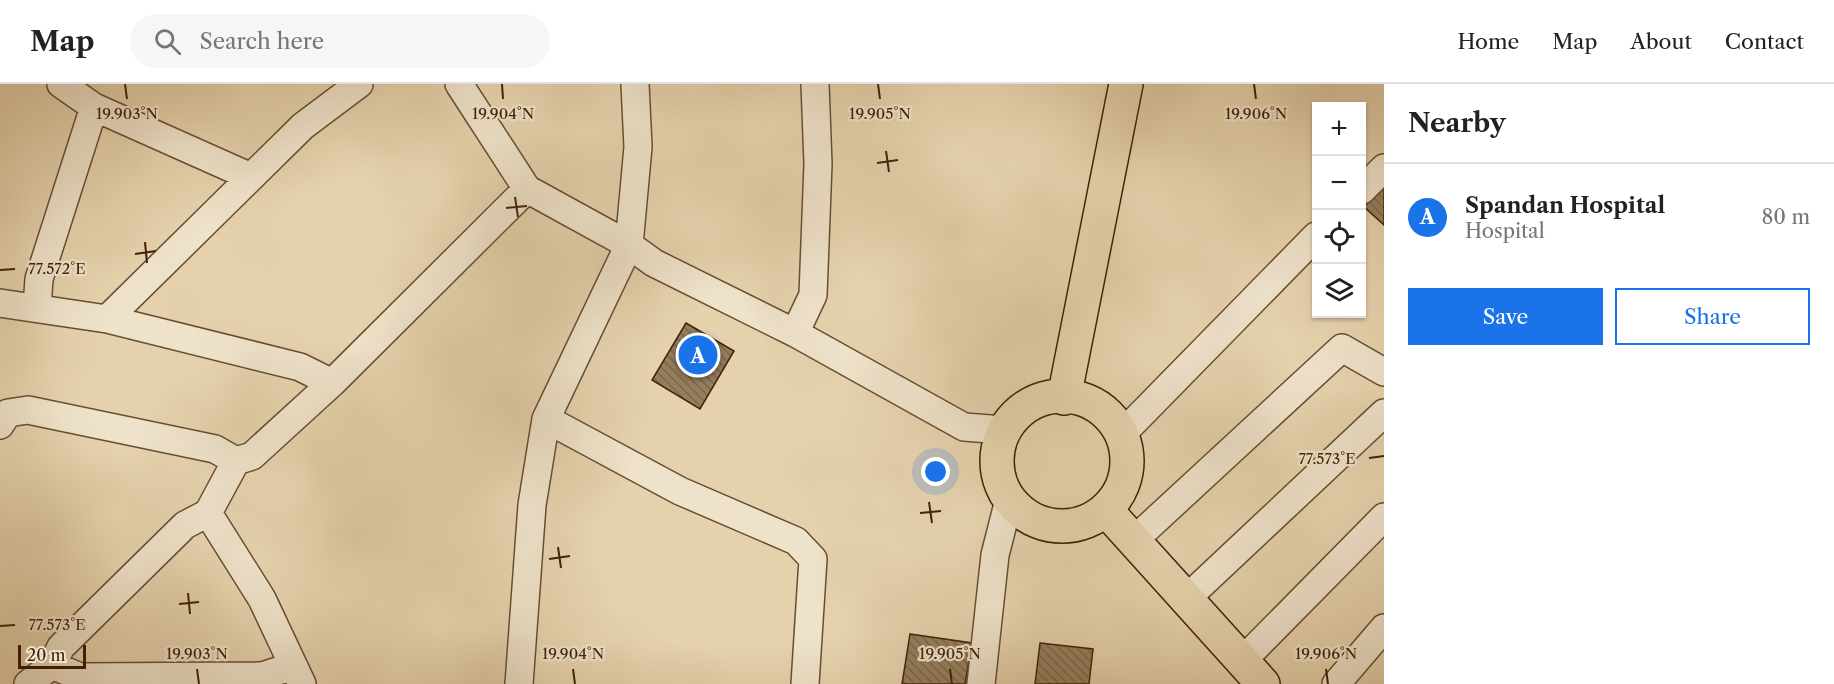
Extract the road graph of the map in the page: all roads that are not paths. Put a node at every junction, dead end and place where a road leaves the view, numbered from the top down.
1 (61, 84) edge
2 (359, 84) edge
3 (459, 84) edge
4 (635, 84) edge
5 (815, 84) edge
6 (1126, 84) edge
7 (94, 106) junction
8 (1384, 168) edge
9 (251, 177) junction
10 (1366, 186) edge
11 (527, 189) junction
12 (1312, 241) edge
13 (629, 245) junction
14 (0, 303) edge
15 (37, 308) junction
16 (107, 319) junction
17 (795, 333) junction
18 (1384, 372) edge
19 (332, 383) junction
20 (1064, 398) junction
21 (1384, 413) edge
22 (3, 416) edge
23 (546, 419) junction
24 (1004, 430) junction
25 (1121, 435) junction
26 (236, 461) junction
27 (1010, 500) junction
28 (1106, 510) junction
29 (208, 513) junction
30 (1384, 517) edge
31 (1133, 541) junction
32 (1186, 599) junction
33 (1384, 628) edge
34 (52, 665) junction
35 (1253, 673) edge
36 (298, 675) edge
37 (28, 684) edge
38 (519, 684) edge
39 (805, 684) edge
40 (981, 684) edge
41 (1336, 684) edge

1 - 7 street
2 - 9 street
3 - 11 street
4 - 13 street
5 - 17 street
6 - 20 main road
7 - 9 street
7 - 15 street
8 - 10 street
9 - 16 street
11 - 13 street
11 - 19 street
12 - 25 street
13 - 17 street
13 - 23 street
14 - 15 street
15 - 16 street
16 - 19 street
17 - 24 street
18 - 31 street
19 - 26 street
20 - 24 main road
20 - 25 main road
21 - 32 street
22 - 26 street
23 - 38 street
23 - 39 street
24 - 27 main road
25 - 28 main road
26 - 29 street
27 - 28 main road
27 - 40 street
28 - 31 main road
29 - 34 street
29 - 36 street
30 - 35 street
31 - 32 main road
32 - 35 main road
33 - 41 street
34 - 36 street
34 - 37 street

